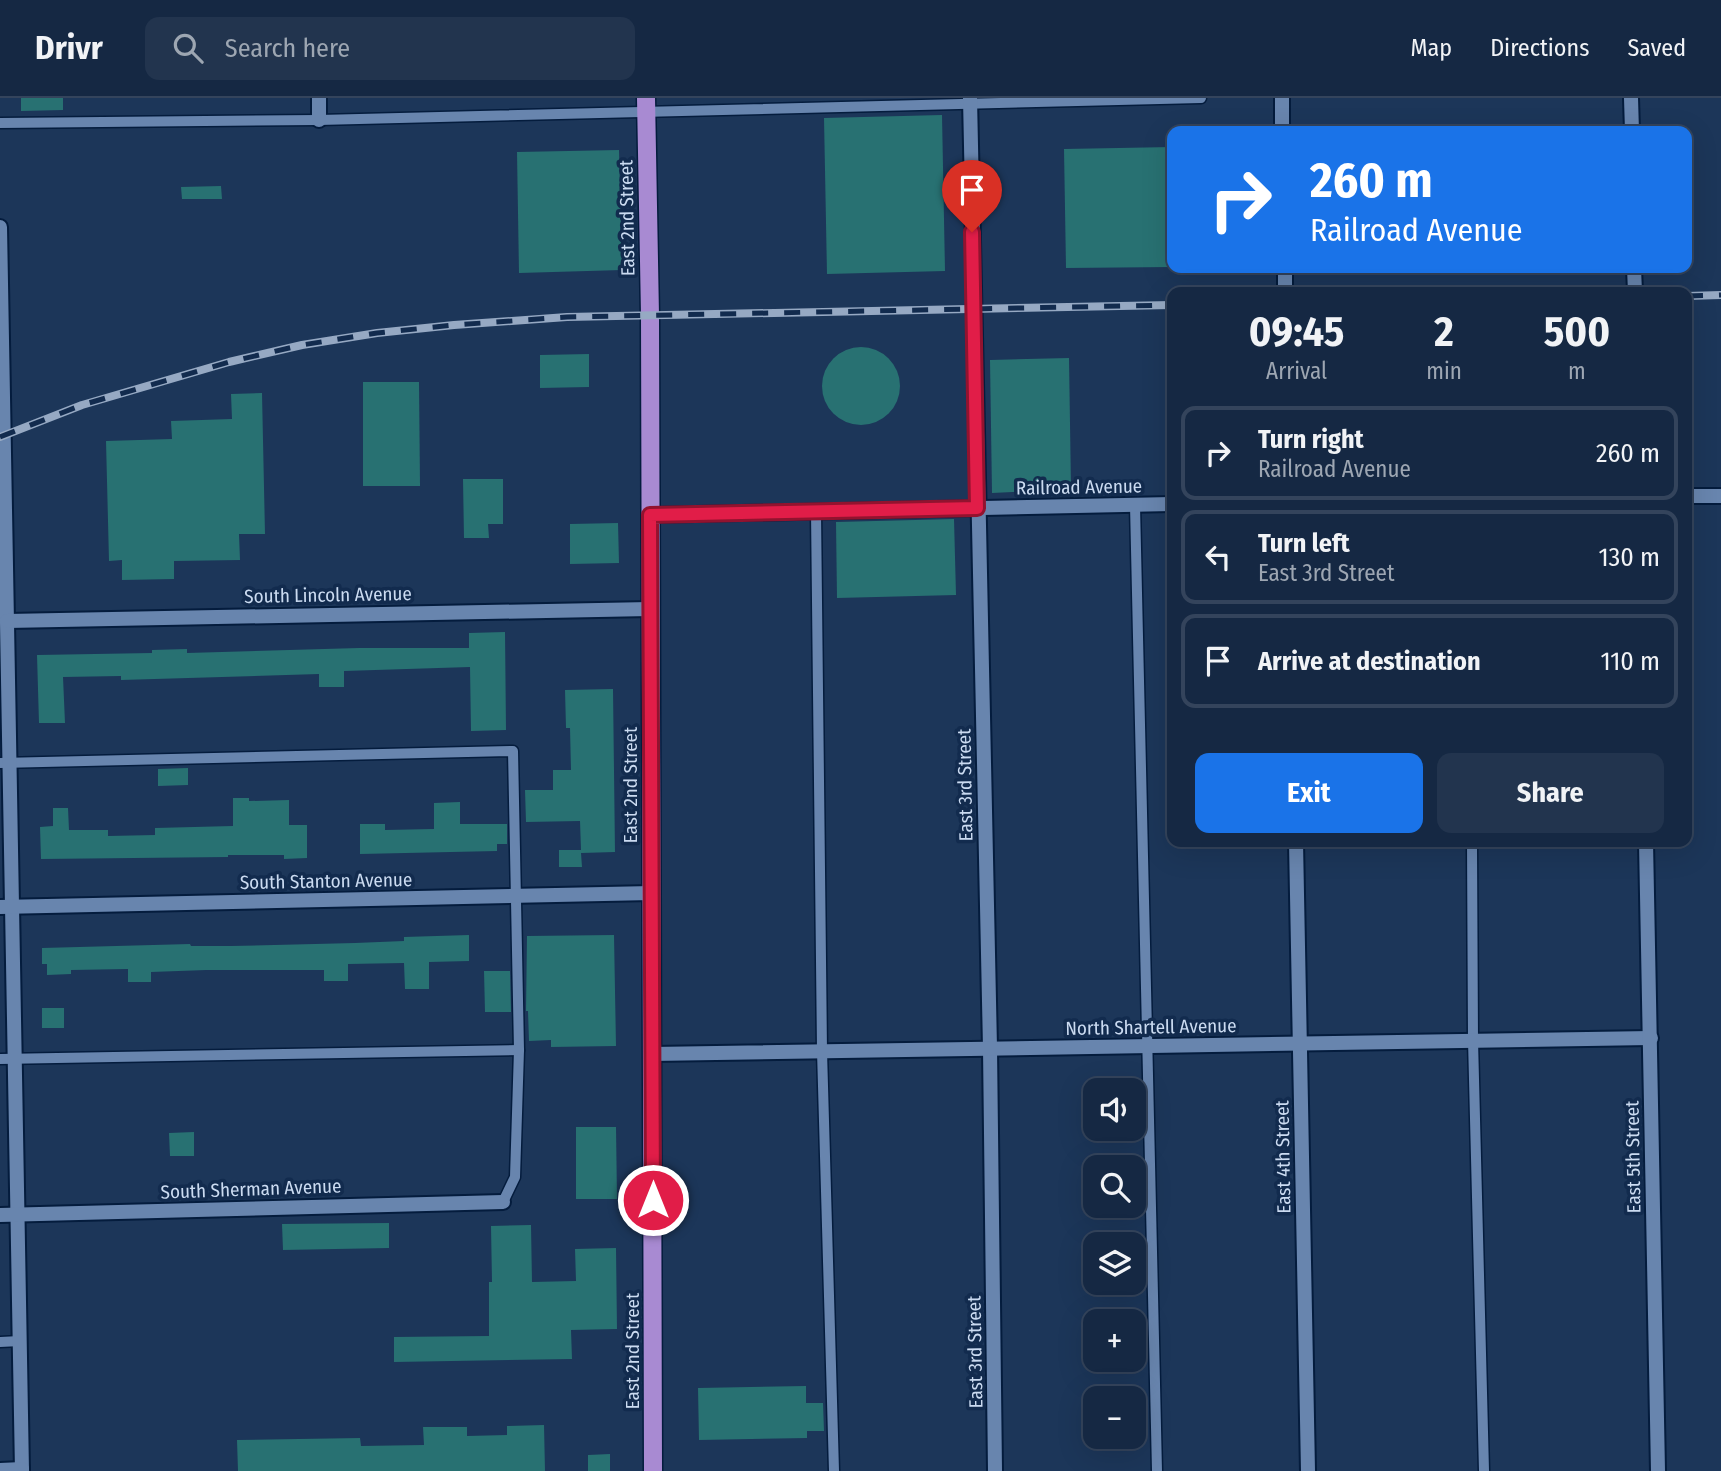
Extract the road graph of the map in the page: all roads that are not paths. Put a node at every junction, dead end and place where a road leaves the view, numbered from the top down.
1 (319, 98) edge
2 (1201, 98) edge
3 (1282, 98) edge
4 (1631, 98) edge
5 (970, 100) edge
6 (646, 104) edge
7 (319, 120) junction
8 (0, 123) edge
9 (1282, 126) edge
10 (1632, 126) edge
11 (0, 227) edge
12 (1, 319) edge
13 (1721, 495) edge
14 (1692, 496) edge
15 (1167, 504) edge
16 (1135, 505) junction
17 (977, 508) junction
18 (816, 511) junction
19 (650, 515) junction
20 (650, 609) junction
21 (7, 621) junction
22 (4, 763) edge
23 (1296, 847) edge
24 (1472, 847) edge
25 (1646, 847) edge
26 (652, 893) junction
27 (518, 896) junction
28 (5, 907) edge
29 (1651, 1038) junction
30 (1473, 1040) junction
31 (1299, 1044) junction
32 (1149, 1046) junction
33 (990, 1048) junction
34 (519, 1050) junction
35 (822, 1051) junction
36 (652, 1054) junction
37 (7, 1059) edge
38 (502, 1202) joint
39 (0, 1215) edge
40 (18, 1215) junction
41 (20, 1341) junction
42 (0, 1342) edge
43 (0, 1470) edge
44 (22, 1470) edge
45 (653, 1471) edge
46 (834, 1471) edge
47 (995, 1471) edge
48 (1157, 1471) edge
49 (1308, 1471) edge
50 (1484, 1471) edge
51 (1658, 1471) edge

1 - 7 street
2 - 5 lane
3 - 9 street
4 - 10 street
5 - 6 lane
5 - 17 street, East 3rd Street
6 - 7 lane
6 - 19 main road, East 2nd Street
7 - 8 lane
11 - 12 street
12 - 21 street
13 - 14 street
15 - 16 street, Railroad Avenue
16 - 17 street, Railroad Avenue
16 - 32 lane
17 - 18 street, Railroad Avenue
17 - 33 street, East 3rd Street
18 - 19 street, Railroad Avenue
18 - 35 lane
19 - 20 main road, East 2nd Street
20 - 21 street, South Lincoln Avenue
20 - 26 main road, East 2nd Street
21 - 22 street
22 - 27 lane
22 - 28 street
23 - 31 street, East 4th Street
24 - 30 lane
25 - 29 street, East 5th Street
26 - 27 street, South Stanton Avenue
26 - 36 main road, East 2nd Street
27 - 28 street, South Stanton Avenue
27 - 34 lane
28 - 37 street
29 - 30 street, North Shartell Avenue
29 - 51 street, East 5th Street
30 - 31 street, North Shartell Avenue
30 - 50 lane
31 - 32 street, North Shartell Avenue
31 - 49 street, East 4th Street
32 - 33 street, North Shartell Avenue
32 - 48 lane
33 - 35 street, North Shartell Avenue
33 - 47 street, East 3rd Street
34 - 37 lane
34 - 38 lane
35 - 36 street, North Shartell Avenue
35 - 46 lane
36 - 45 main road, East 2nd Street
37 - 40 street
38 - 40 street, South Sherman Avenue
39 - 40 street, South Sherman Avenue
40 - 41 street
41 - 42 lane
41 - 44 street
43 - 44 street

